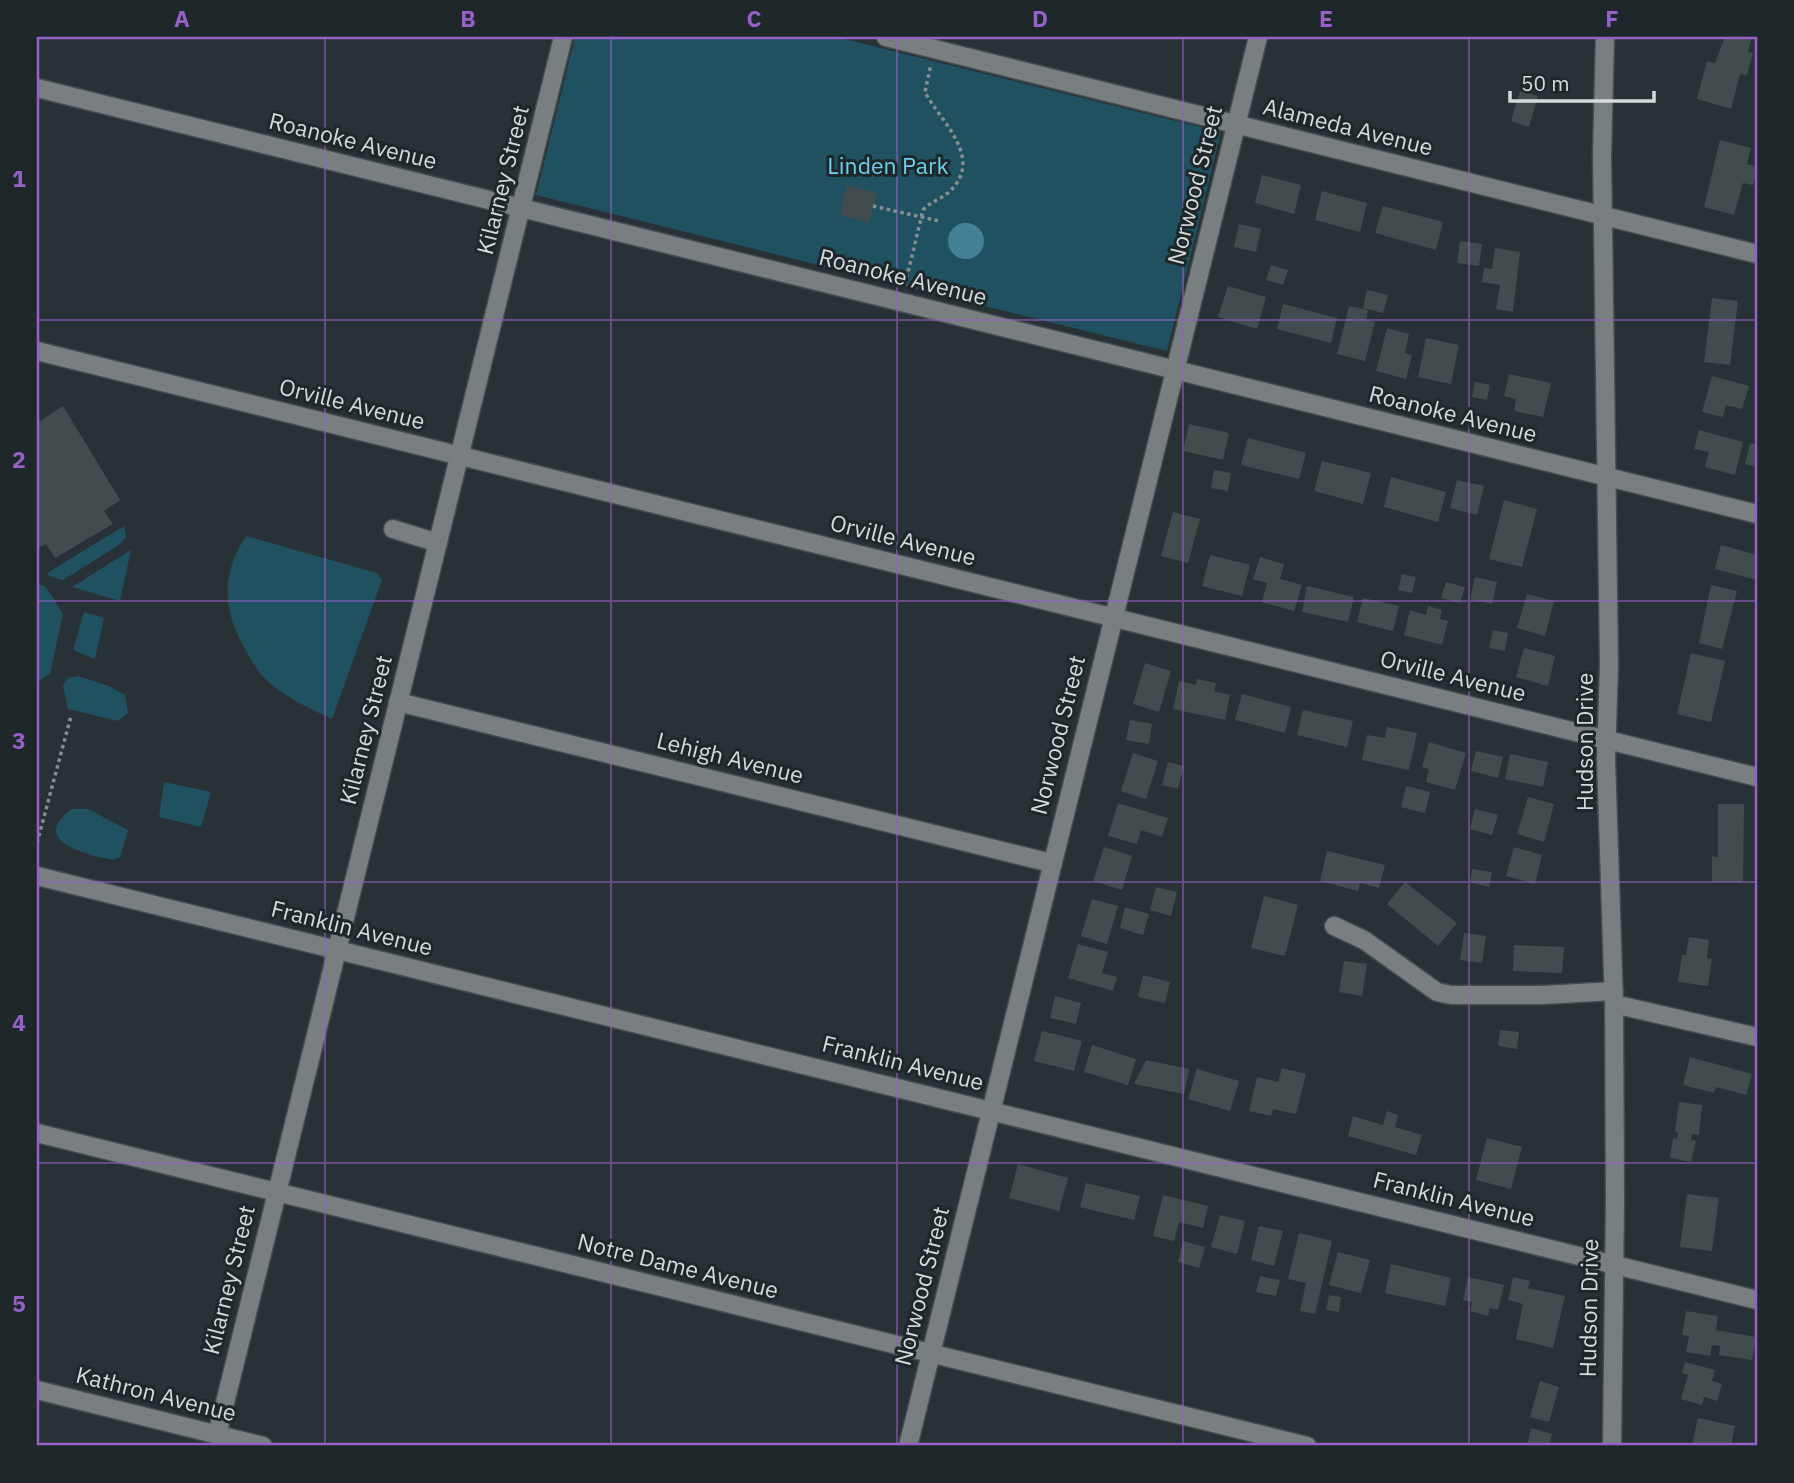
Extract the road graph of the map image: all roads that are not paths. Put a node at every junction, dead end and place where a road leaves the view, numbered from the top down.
1 (563, 37) edge
2 (886, 37) edge
3 (1258, 37) edge
4 (1605, 37) edge
5 (37, 88) edge
6 (1236, 125) junction
7 (520, 207) junction
8 (1605, 218) junction
9 (1757, 254) edge
10 (37, 351) edge
11 (1173, 369) junction
12 (459, 456) junction
13 (1607, 477) junction
14 (1757, 514) edge
15 (393, 529) dead end
16 (438, 542) junction
17 (1113, 618) junction
18 (398, 702) junction
19 (1607, 737) junction
20 (1757, 777) edge
21 (1051, 863) junction
22 (37, 876) edge
23 (1334, 926) dead end
24 (336, 949) junction
25 (1614, 997) junction
26 (1757, 1037) edge
27 (991, 1109) junction
28 (37, 1133) edge
29 (276, 1192) junction
30 (1614, 1262) junction
31 (1757, 1300) edge
32 (931, 1354) junction
33 (37, 1390) edge
34 (217, 1435) junction
35 (263, 1446) edge
36 (908, 1446) edge
37 (1307, 1446) edge
38 (1612, 1446) edge

1 - 7 street, Kilarney Street
2 - 6 street, Alameda Avenue
3 - 6 street, Norwood Street
4 - 8 street, Hudson Drive
5 - 7 street, Roanoke Avenue
6 - 8 street, Alameda Avenue
6 - 11 street, Norwood Street
7 - 11 street, Roanoke Avenue
7 - 12 street, Kilarney Street
8 - 9 street, Alameda Avenue
8 - 13 street, Hudson Drive
10 - 12 street, Orville Avenue
11 - 13 street, Roanoke Avenue
11 - 17 street, Norwood Street
12 - 16 street, Kilarney Street
12 - 17 street, Orville Avenue
13 - 14 street, Roanoke Avenue
13 - 19 street, Hudson Drive
15 - 16 street
16 - 18 street, Kilarney Street
17 - 19 street, Orville Avenue
17 - 21 street, Norwood Street
18 - 21 street, Lehigh Avenue
18 - 24 street, Kilarney Street
19 - 20 street, Orville Avenue
19 - 25 street, Hudson Drive
21 - 27 street, Norwood Street
22 - 24 street, Franklin Avenue
23 - 25 street
24 - 27 street, Franklin Avenue
24 - 29 street, Kilarney Street
25 - 26 street
25 - 30 street, Hudson Drive
27 - 30 street, Franklin Avenue
27 - 32 street, Norwood Street
28 - 29 street, Notre Dame Avenue
29 - 32 street, Notre Dame Avenue
29 - 34 street, Kilarney Street
30 - 31 street, Franklin Avenue
30 - 38 street, Hudson Drive
32 - 36 street, Norwood Street
32 - 37 street, Notre Dame Avenue
33 - 34 street, Kathron Avenue
34 - 35 street, Kathron Avenue

